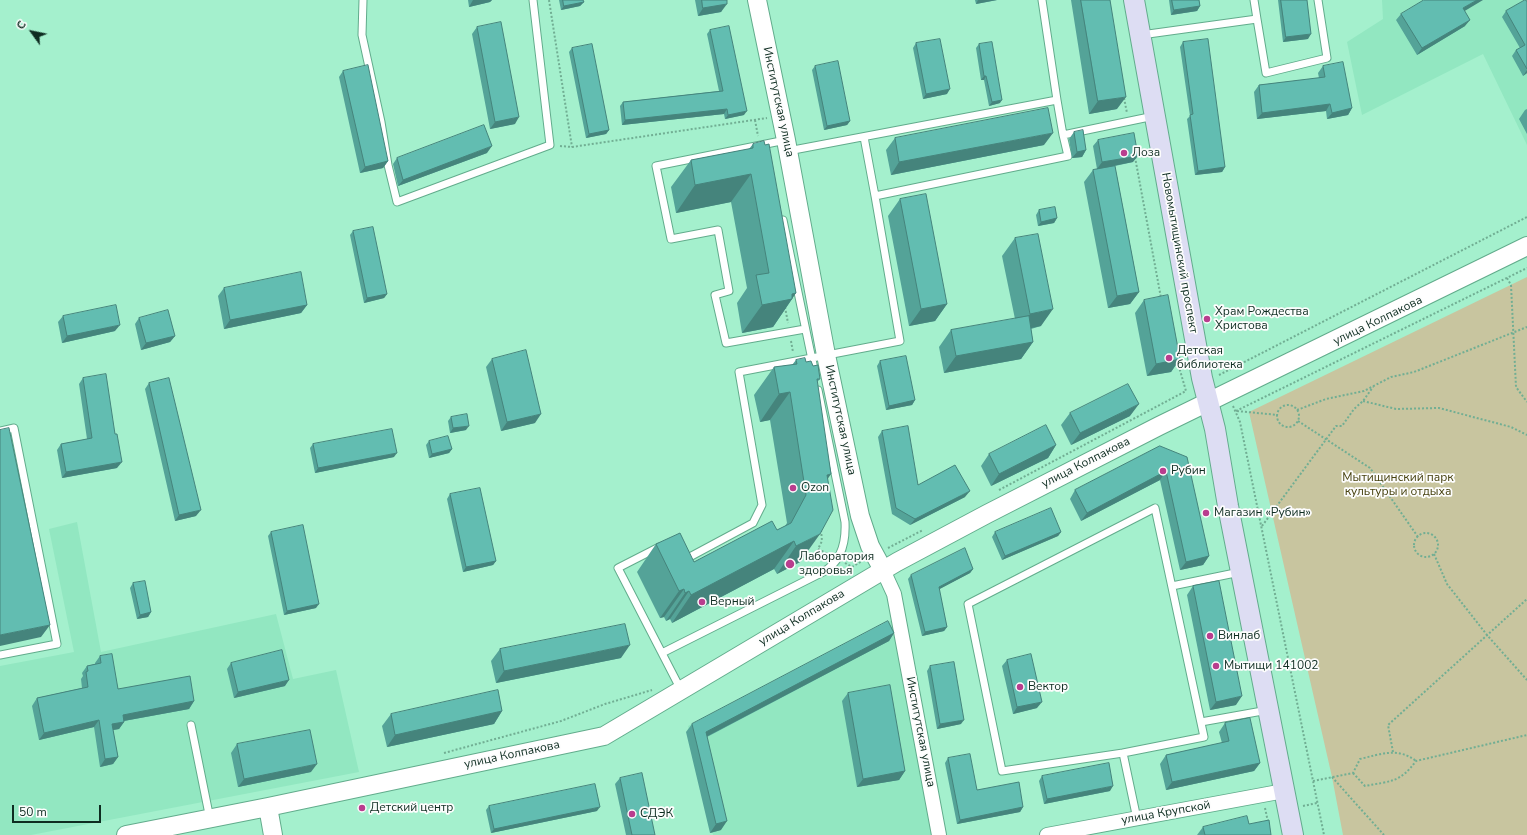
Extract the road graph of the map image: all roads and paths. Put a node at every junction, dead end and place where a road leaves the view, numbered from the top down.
1 (363, 0) edge
2 (533, 0) edge
3 (549, 0) edge
4 (757, 0) edge
5 (1042, 0) edge
6 (1134, 0) edge
7 (1254, 0) edge
8 (1318, 0) edge
9 (1257, 20) junction
10 (1141, 35) junction
11 (1123, 91) edge
12 (1057, 100) junction
13 (781, 116) junction
14 (1154, 116) junction
15 (755, 120) junction
16 (1129, 121) junction
17 (1064, 135) junction
18 (864, 137) junction
19 (763, 144) junction
20 (550, 145) junction
21 (787, 146) junction
22 (572, 147) junction
23 (768, 151) edge
24 (1134, 152) edge
25 (875, 196) junction
26 (781, 213) edge
27 (1527, 218) edge
28 (1527, 246) edge
29 (1527, 268) edge
30 (1507, 278) junction
31 (1162, 298) edge
32 (784, 305) edge
33 (1527, 327) edge
34 (805, 328) junction
35 (790, 331) junction
36 (1514, 332) junction
37 (819, 357) junction
38 (1177, 359) edge
39 (795, 362) junction
40 (1219, 375) dead end
41 (1374, 386) junction
42 (1363, 402) junction
43 (1527, 402) edge
44 (1208, 403) junction
45 (1297, 410) junction
46 (1236, 411) junction
47 (1278, 415) junction
48 (1298, 421) junction
49 (0, 432) edge
50 (1527, 435) edge
51 (1326, 440) junction
52 (994, 492) dead end
53 (820, 525) edge
54 (1261, 526) junction
55 (924, 529) dead end
56 (1418, 537) junction
57 (666, 543) edge
58 (679, 550) edge
59 (1434, 554) junction
60 (837, 559) junction
61 (879, 563) junction
62 (852, 567) junction
63 (1241, 572) junction
64 (850, 573) dead end
65 (1172, 586) junction
66 (1527, 599) edge
67 (1487, 635) junction
68 (662, 653) junction
69 (0, 655) edge
70 (1527, 680) edge
71 (678, 686) junction
72 (1268, 710) junction
73 (1201, 722) junction
74 (191, 725) dead end
75 (1527, 735) edge
76 (1393, 752) junction
77 (1123, 753) junction
78 (437, 756) dead end
79 (1416, 760) junction
80 (1353, 773) junction
81 (1332, 777) junction
82 (1313, 781) junction
83 (1284, 791) junction
84 (1317, 802) junction
85 (1303, 806) dead end
86 (268, 807) junction
87 (1265, 808) dead end
88 (210, 819) junction
89 (1137, 819) junction
90 (1269, 828) edge
91 (126, 835) edge
92 (273, 835) edge
93 (939, 835) edge
94 (1047, 835) edge
95 (1293, 835) edge
96 (1324, 835) edge
97 (1384, 835) edge

1 - 20 lane
2 - 20 lane
3 - 22 path
4 - 13 street, Институтская улица
5 - 12 lane
6 - 10 main road, Новомытищинский проспект
7 - 9 lane
8 - 9 lane
9 - 10 lane
10 - 14 main road, Новомытищинский проспект
11 - 16 path
12 - 17 lane
12 - 18 lane
13 - 15 path
13 - 21 street, Институтская улица
14 - 16 lane
14 - 44 main road, Новомытищинский проспект
15 - 19 path
15 - 22 path
16 - 17 lane
17 - 25 lane
18 - 21 lane
18 - 25 lane
19 - 21 lane
19 - 23 lane
19 - 35 lane
20 - 22 path
21 - 37 street, Институтская улица
24 - 31 path
25 - 37 lane
26 - 34 lane
27 - 40 path
28 - 44 street, улица Колпакова
29 - 30 path
30 - 36 path
30 - 46 path
32 - 35 path
33 - 36 path
34 - 35 lane
34 - 37 lane
35 - 39 path
36 - 41 path
36 - 43 path
37 - 39 lane
37 - 60 lane
37 - 61 street, Институтская улица
38 - 52 path
39 - 58 lane
41 - 42 path
41 - 45 path
42 - 50 path
42 - 51 path
44 - 61 street, улица Колпакова
44 - 63 main road, Новомытищинский проспект
45 - 47 path
45 - 48 path
46 - 47 path
46 - 54 path
47 - 48 path
48 - 51 path
49 - 69 lane
51 - 54 path
51 - 56 path
53 - 60 path
54 - 82 path
55 - 61 path
56 - 59 path
56 - 59 path
57 - 68 lane
59 - 67 path
60 - 62 path
60 - 68 lane
61 - 62 path
61 - 71 street, улица Колпакова
61 - 93 street, Институтская улица
62 - 64 path
63 - 65 lane
63 - 72 main road, Новомытищинский проспект
65 - 73 lane
65 - 77 lane
66 - 67 path
67 - 70 path
67 - 76 path
68 - 71 lane
71 - 78 path
71 - 86 street, улица Колпакова
72 - 73 lane
72 - 83 main road, Новомытищинский проспект
73 - 77 lane
74 - 88 lane
75 - 79 path
76 - 79 path
76 - 80 path
77 - 89 lane
79 - 80 path
80 - 81 path
81 - 82 path
81 - 97 path
82 - 84 path
83 - 89 street, улица Крупской
83 - 95 main road, Новомытищинский проспект
84 - 85 path
84 - 96 path
86 - 88 street, улица Колпакова
86 - 92 street
87 - 90 path
88 - 91 street, улица Колпакова
89 - 94 street, улица Крупской

